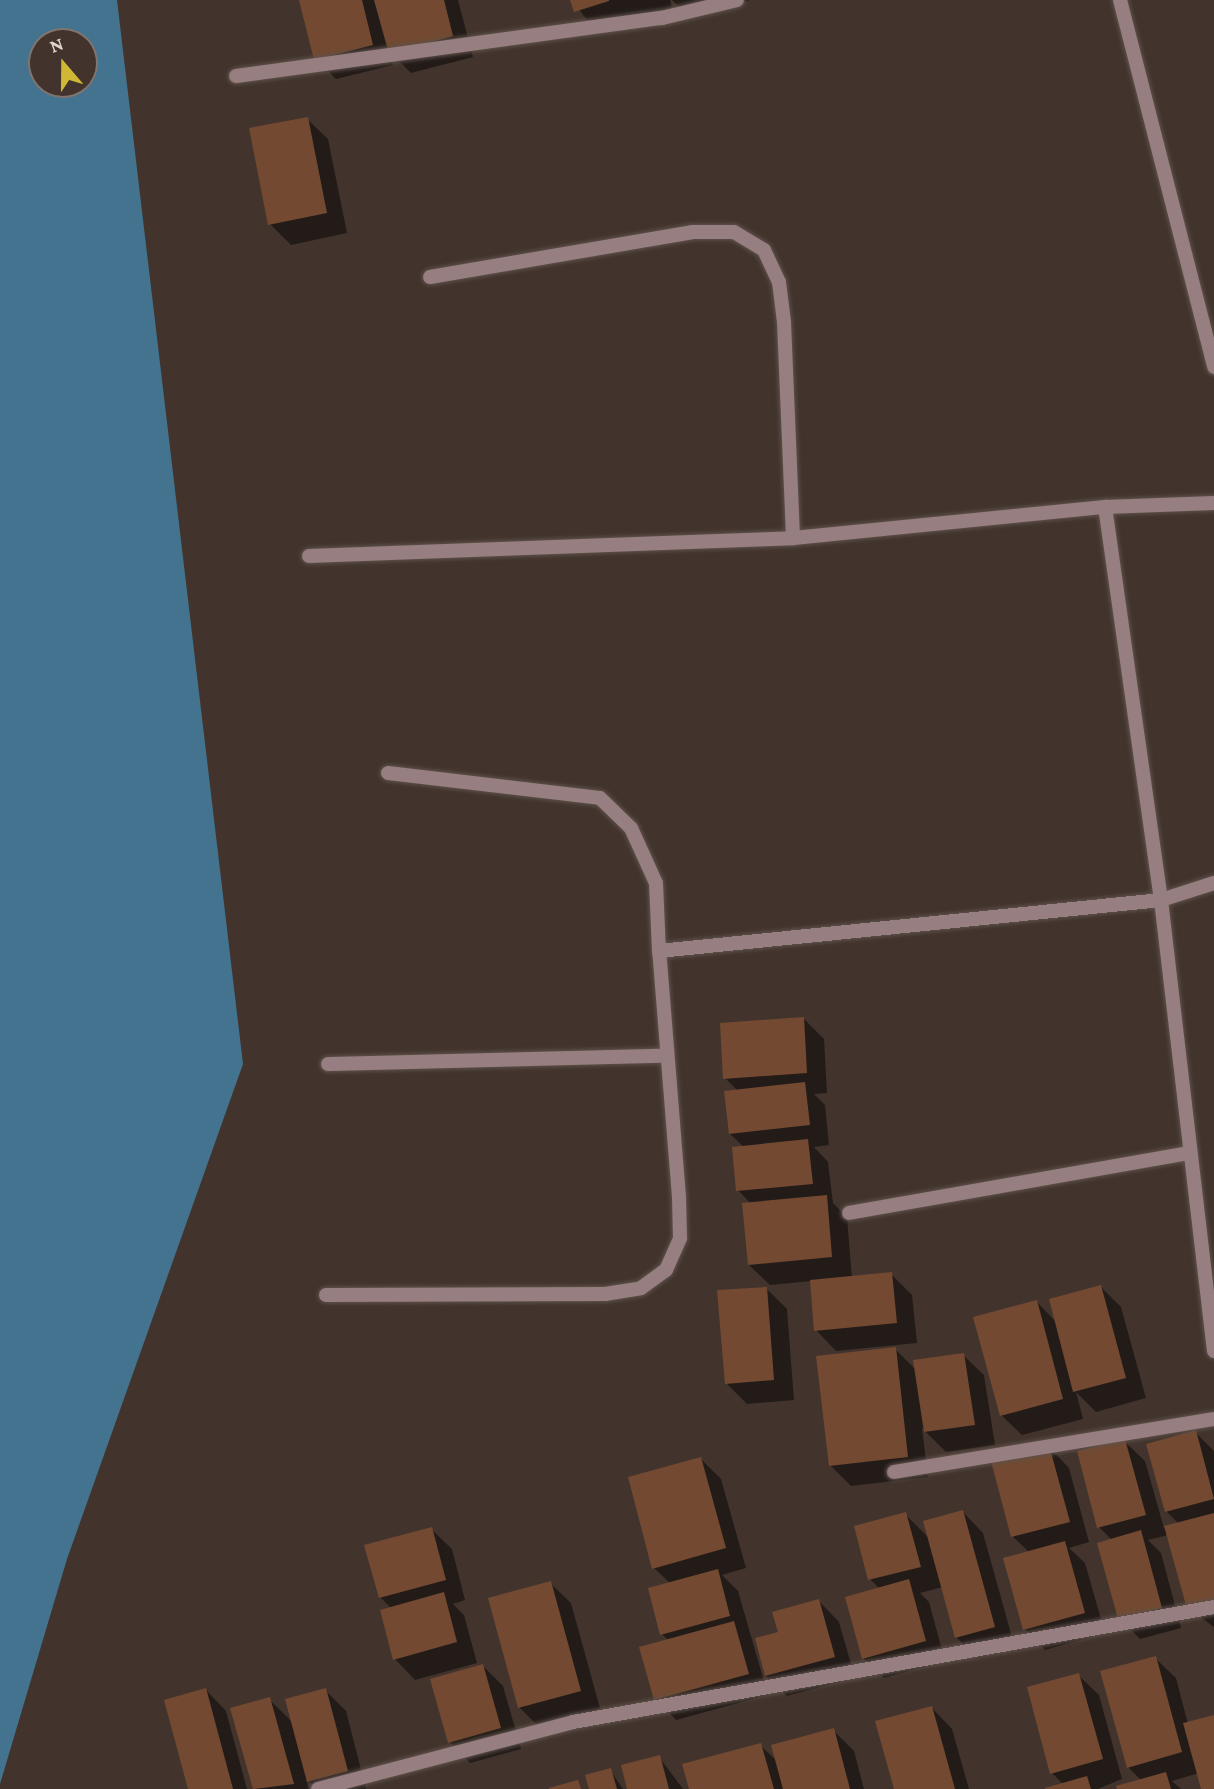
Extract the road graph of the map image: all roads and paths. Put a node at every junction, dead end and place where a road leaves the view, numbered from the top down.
1 (737, 0) edge
2 (1120, 0) edge
3 (236, 76) dead end
4 (430, 277) dead end
5 (1214, 368) edge
6 (1214, 503) edge
7 (1105, 507) junction
8 (793, 538) junction
9 (309, 556) dead end
10 (388, 773) dead end
11 (1214, 883) edge
12 (1161, 900) junction
13 (659, 951) junction
14 (664, 1056) junction
15 (328, 1064) dead end
16 (1190, 1153) junction
17 (849, 1213) dead end
18 (326, 1294) dead end
19 (1214, 1351) edge
20 (1214, 1419) edge
21 (894, 1472) dead end
22 (1214, 1607) edge
23 (318, 1789) edge

1 - 3 street
2 - 5 street
4 - 8 street
6 - 7 street
7 - 8 street
7 - 12 street
8 - 9 street
10 - 13 street
11 - 12 street
12 - 13 street
12 - 16 street
13 - 14 street
14 - 15 street
14 - 18 street
16 - 17 street
16 - 19 street
20 - 21 street
22 - 23 street

